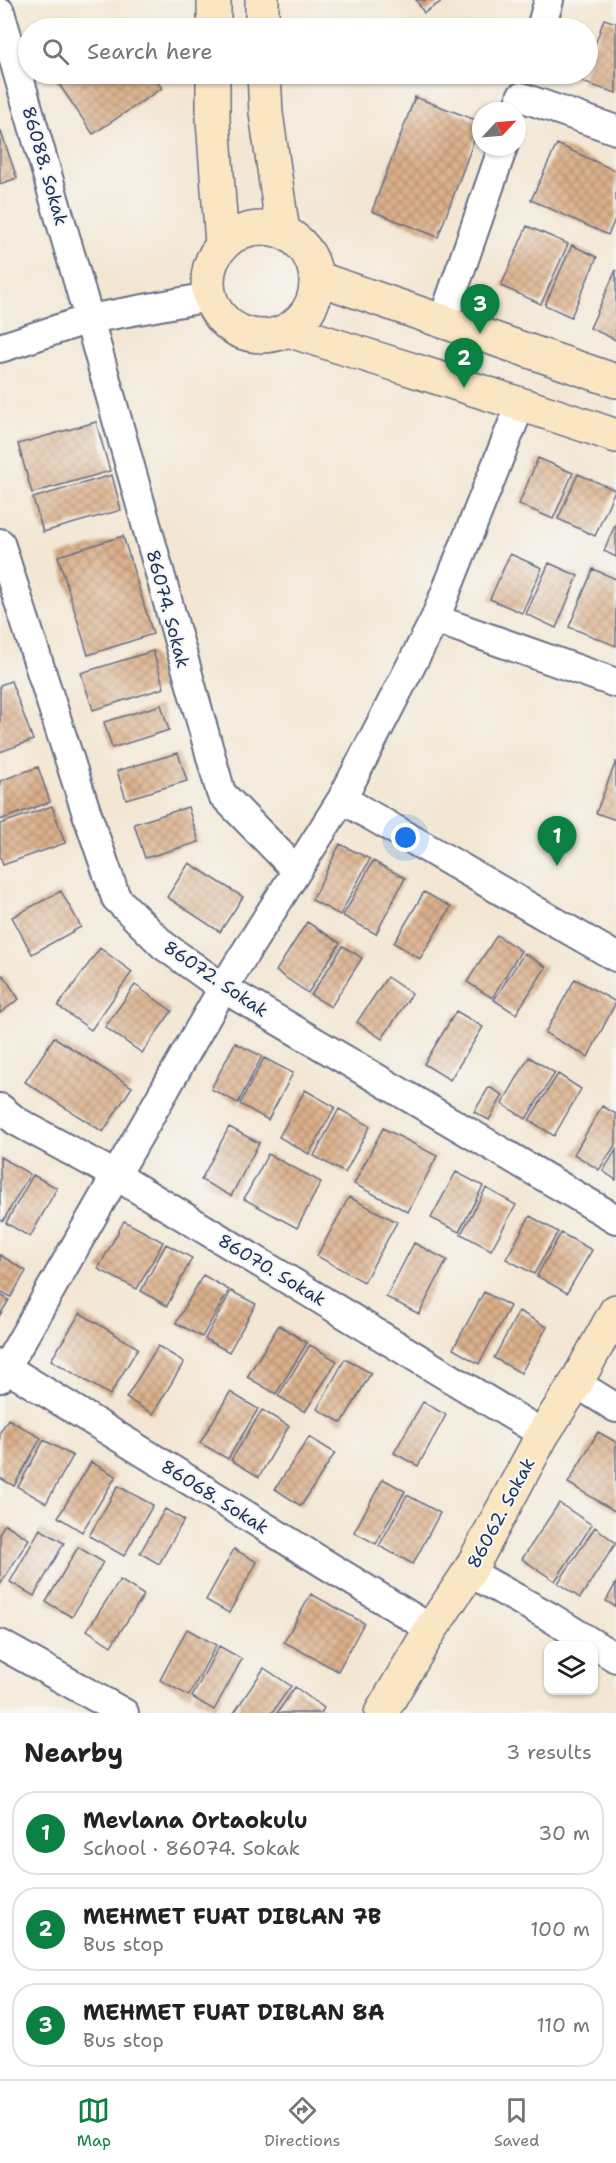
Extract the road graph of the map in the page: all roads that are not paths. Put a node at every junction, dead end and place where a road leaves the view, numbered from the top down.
1 (214, 0) edge
2 (262, 0) edge
3 (549, 0) edge
4 (0, 12) edge
5 (214, 18) edge
6 (262, 18) edge
7 (544, 18) edge
8 (18, 74) edge
9 (21, 84) edge
10 (213, 84) edge
11 (265, 84) edge
12 (521, 94) edge
13 (616, 130) edge
14 (500, 156) edge
15 (283, 232) junction
16 (222, 244) junction
17 (317, 278) junction
18 (209, 297) junction
19 (89, 319) junction
20 (443, 320) junction
21 (288, 330) junction
22 (0, 348) edge
23 (616, 381) edge
24 (521, 403) junction
25 (616, 436) edge
26 (0, 543) edge
27 (435, 619) junction
28 (616, 683) edge
29 (342, 799) junction
30 (296, 870) junction
31 (616, 957) edge
32 (223, 988) junction
33 (0, 1108) edge
34 (116, 1174) junction
35 (616, 1219) edge
36 (616, 1311) edge
37 (2, 1370) edge
38 (576, 1383) junction
39 (616, 1408) edge
40 (543, 1434) junction
41 (469, 1572) junction
42 (430, 1629) junction
43 (0, 1644) edge
44 (616, 1658) edge
45 (124, 1713) edge
46 (381, 1713) edge

1 - 5 main road
2 - 6 main road
3 - 7 street
4 - 8 street, 86088. Sokak
9 - 19 street, 86088. Sokak
10 - 16 main road
11 - 15 main road
12 - 13 street
14 - 20 street
15 - 16 main road
15 - 17 main road
16 - 18 main road
17 - 20 main road
17 - 21 main road
18 - 19 street
18 - 21 main road
19 - 22 street
19 - 30 street, 86074. Sokak
20 - 23 main road
21 - 24 main road
24 - 25 main road
24 - 27 street
26 - 32 street, 86072. Sokak
27 - 28 street
27 - 29 street
29 - 30 street
29 - 31 street
30 - 32 street
32 - 34 street
32 - 35 street, 86072. Sokak
33 - 34 street, 86070. Sokak
34 - 37 street
34 - 40 street, 86070. Sokak
36 - 38 main road, 86062. Sokak
37 - 42 street, 86068. Sokak
38 - 39 street
38 - 40 main road, 86062. Sokak
40 - 41 main road, 86062. Sokak
41 - 42 main road, 86062. Sokak
41 - 44 street
42 - 46 main road, 86062. Sokak
43 - 45 street

